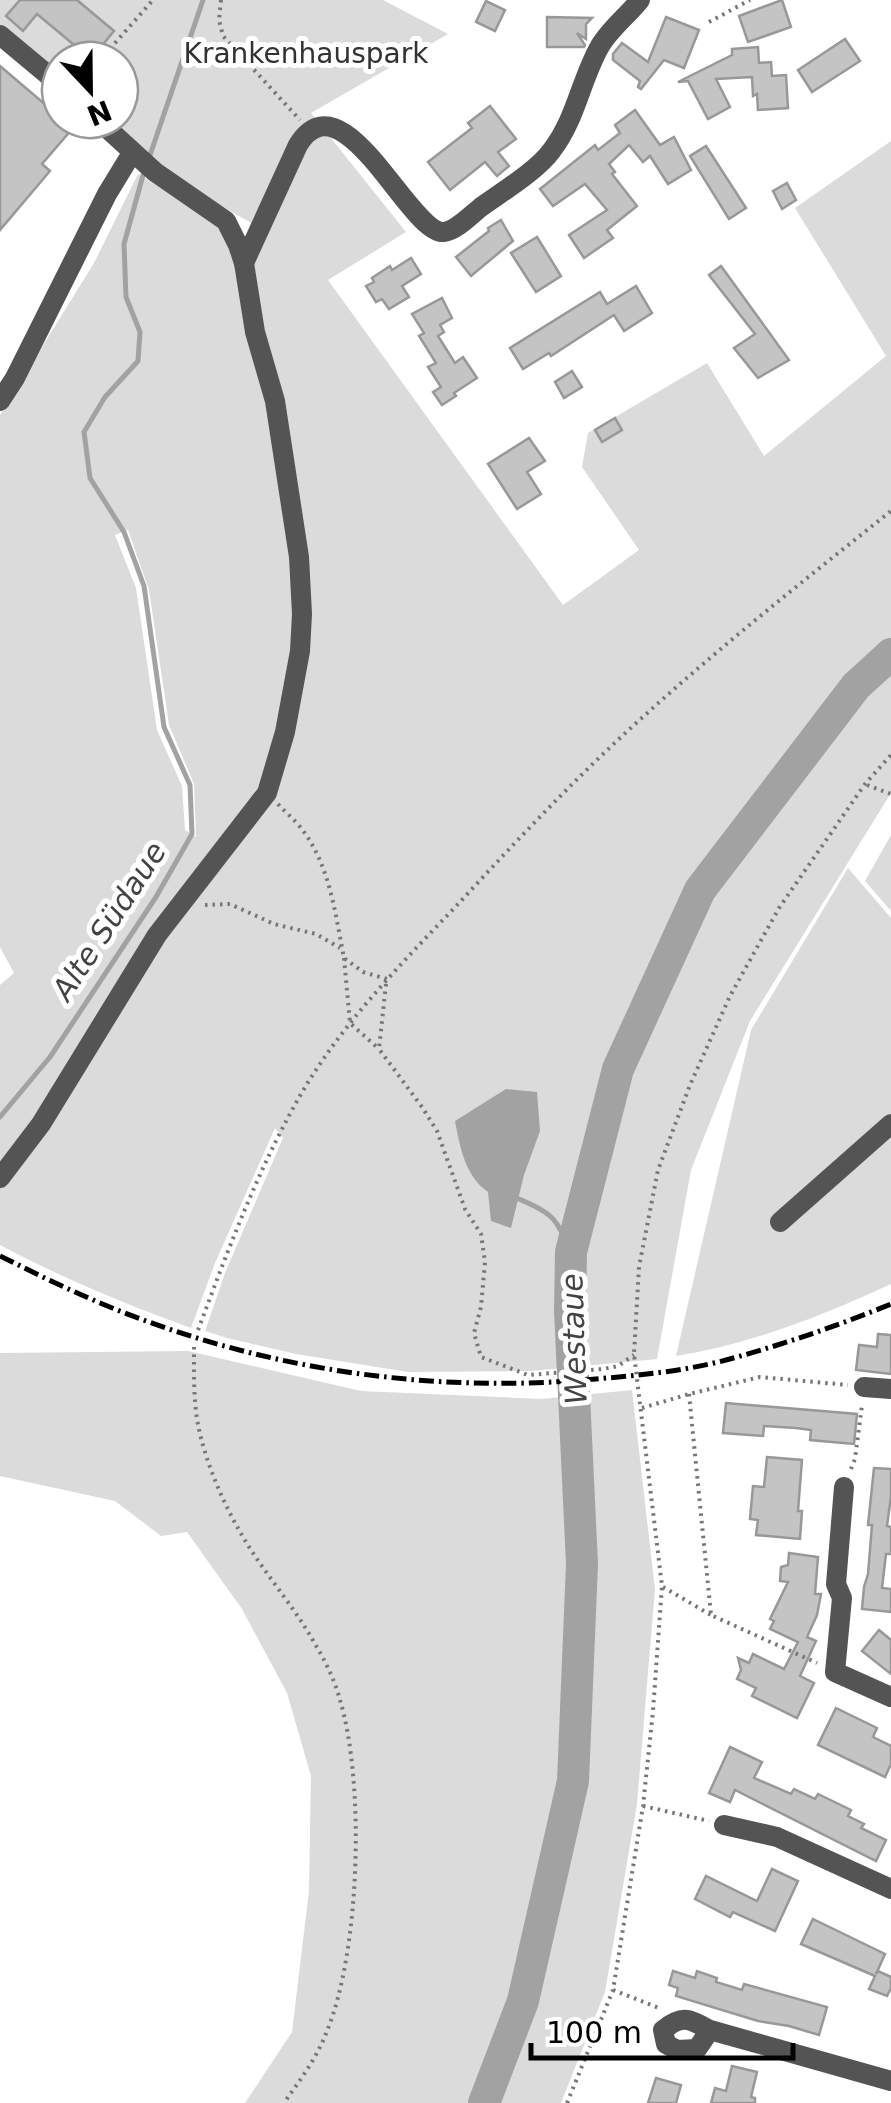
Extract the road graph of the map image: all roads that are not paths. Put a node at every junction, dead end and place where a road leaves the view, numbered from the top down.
1 (640, 0) edge
2 (0, 36) edge
3 (40, 69) edge
4 (119, 140) edge
5 (132, 153) junction
6 (226, 222) junction
7 (260, 226) junction
8 (244, 263) junction
9 (7, 377) edge
10 (0, 401) edge
11 (891, 1124) edge
12 (0, 1178) edge
13 (780, 1222) dead end
14 (864, 1387) road end
15 (891, 1389) edge
16 (844, 1487) road end
17 (891, 1697) edge
18 (724, 1824) road end
19 (891, 1889) edge
20 (710, 2030) junction
21 (891, 2081) edge

1 - 7 street
2 - 3 street
4 - 5 street
5 - 6 street
5 - 9 street
6 - 7 street
6 - 8 street
7 - 8 street
8 - 12 street
9 - 10 street
11 - 13 street
14 - 15 street
16 - 17 street
18 - 19 street
20 - 20 street
20 - 21 street

